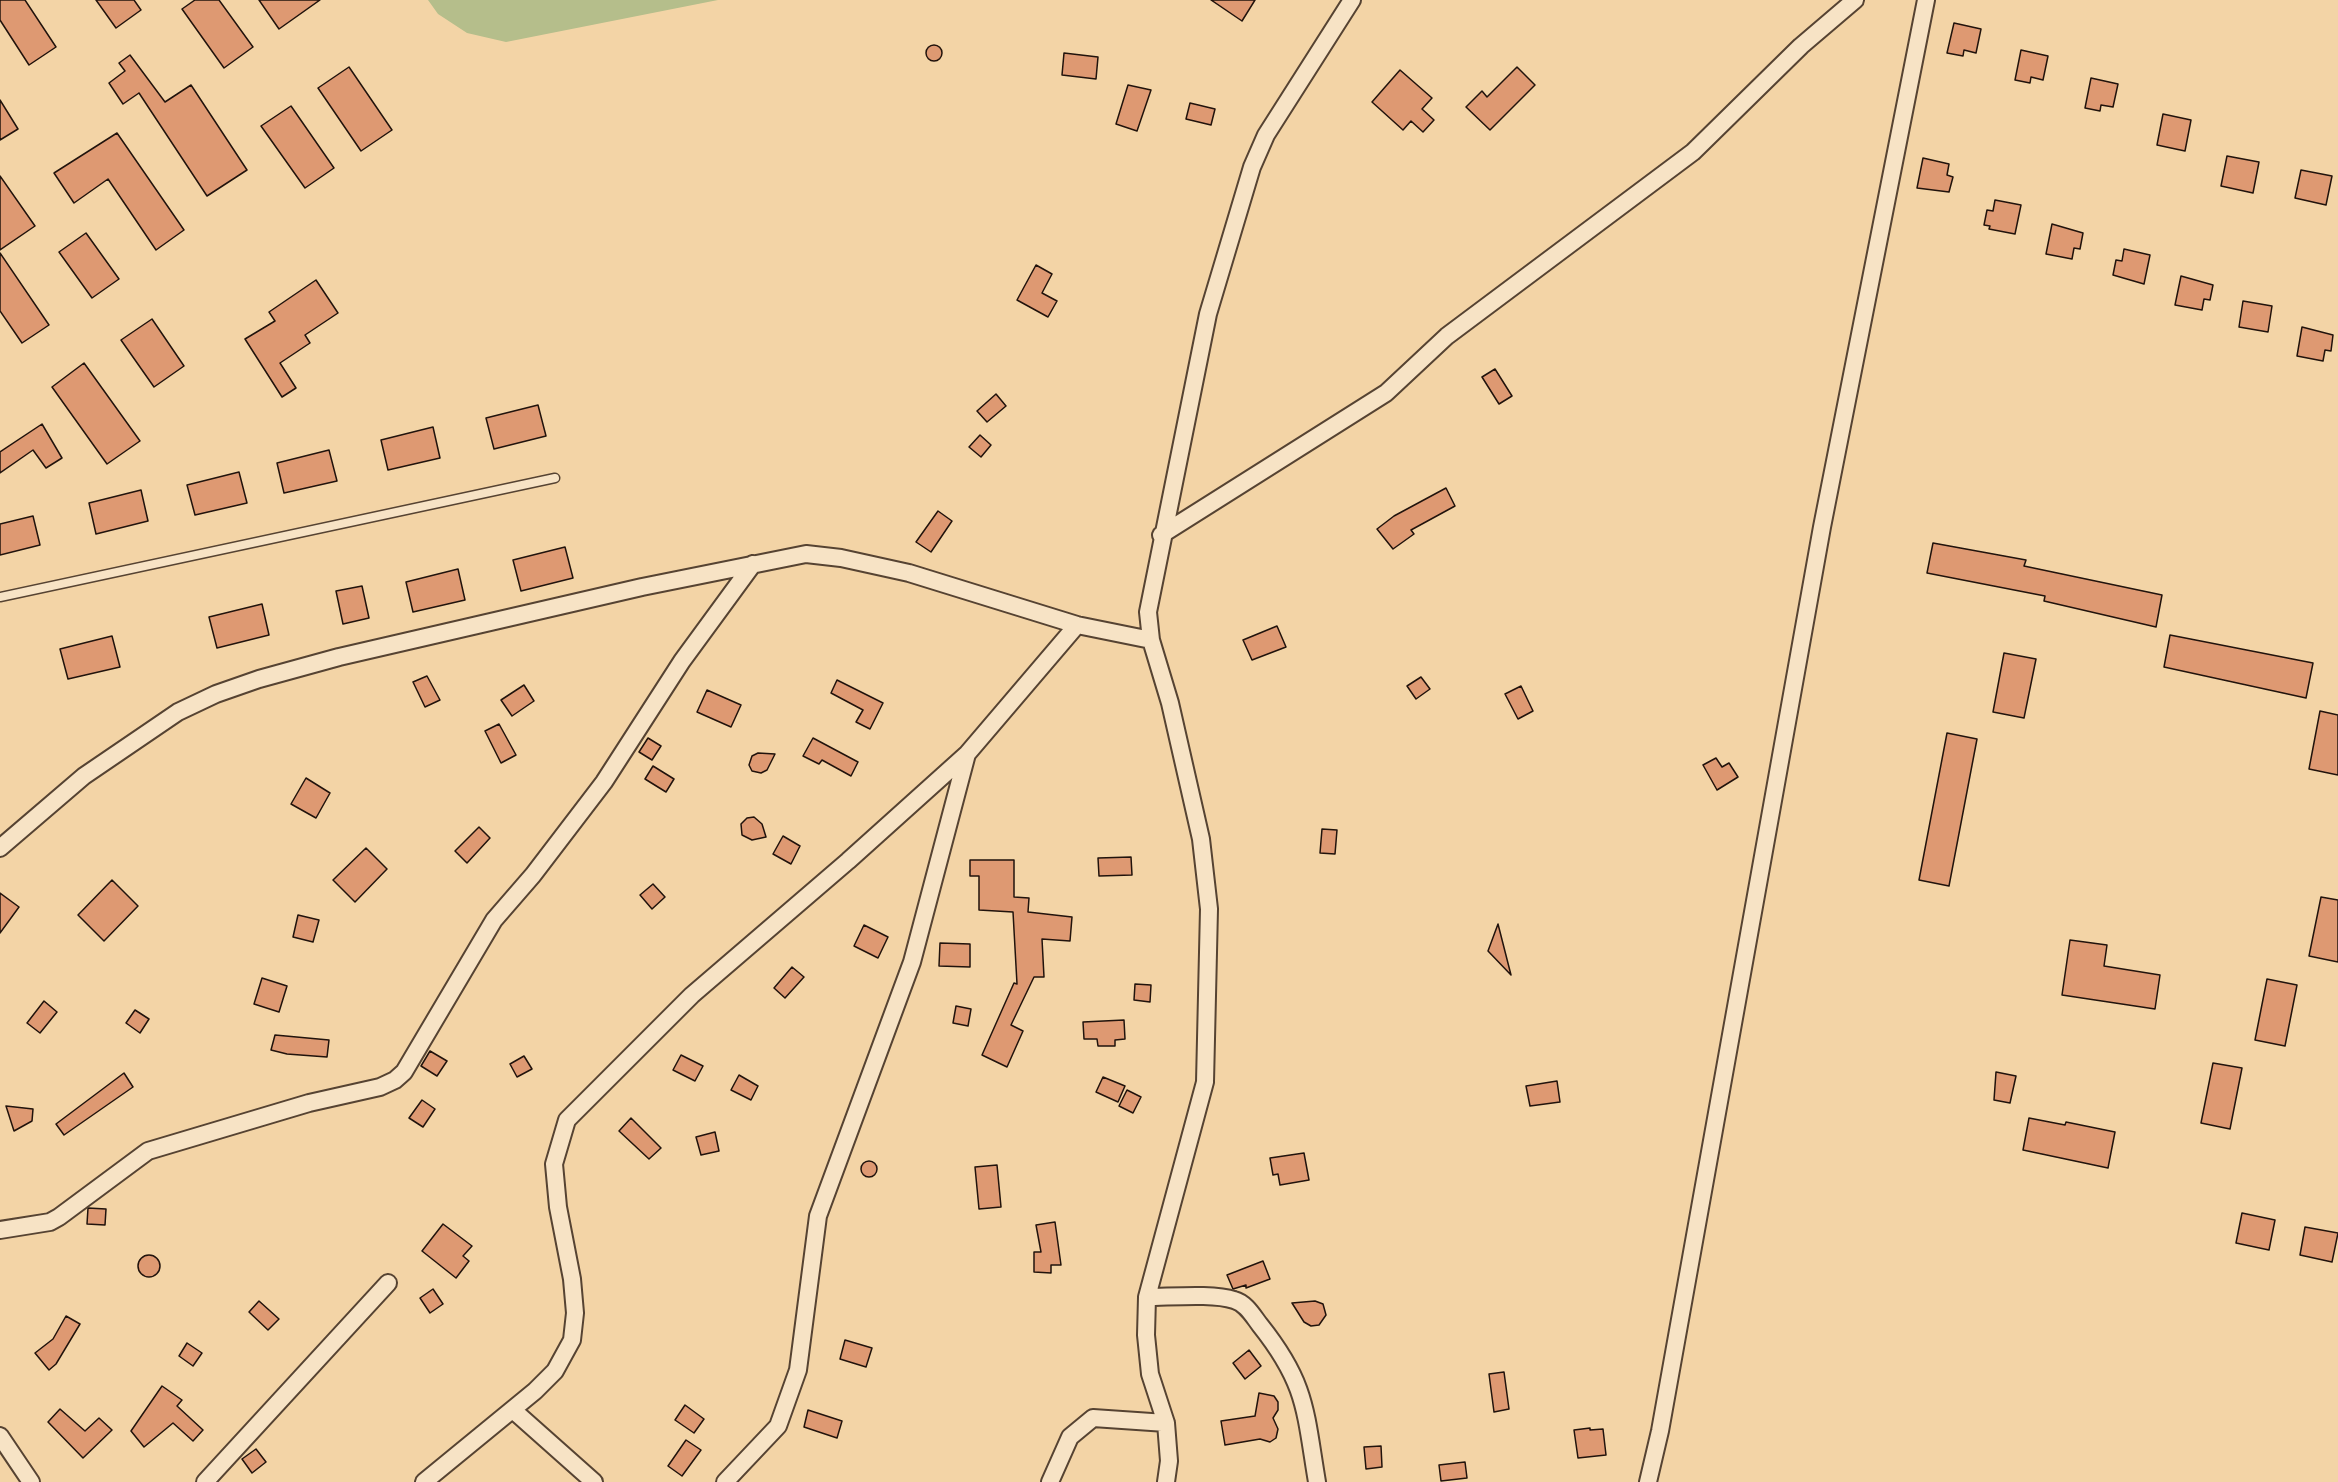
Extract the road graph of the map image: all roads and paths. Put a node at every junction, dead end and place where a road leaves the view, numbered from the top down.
1 (1352, 0) edge
2 (1855, 0) edge
3 (1926, 0) edge
4 (555, 478) dead end
5 (1161, 535) junction
6 (753, 564) junction
7 (0, 597) edge
8 (1077, 625) junction
9 (1150, 640) junction
10 (967, 754) junction
11 (0, 848) edge
12 (0, 1230) edge
13 (388, 1283) dead end
14 (1147, 1297) junction
15 (513, 1410) junction
16 (1166, 1423) junction
17 (0, 1436) edge
18 (31, 1482) edge
19 (205, 1482) edge
20 (424, 1482) edge
21 (594, 1482) edge
22 (725, 1482) edge
23 (1050, 1482) edge
24 (1166, 1482) edge
25 (1317, 1482) edge
26 (1648, 1482) edge

1 - 5 street
2 - 5 street
3 - 26 street
4 - 7 lane
5 - 9 street
6 - 8 street
6 - 11 street
6 - 12 street
8 - 9 street
8 - 10 street
9 - 14 street
10 - 15 street
10 - 22 street
13 - 19 street
14 - 16 street
14 - 25 street
15 - 20 street
15 - 21 street
16 - 23 street
16 - 24 street
17 - 18 street

